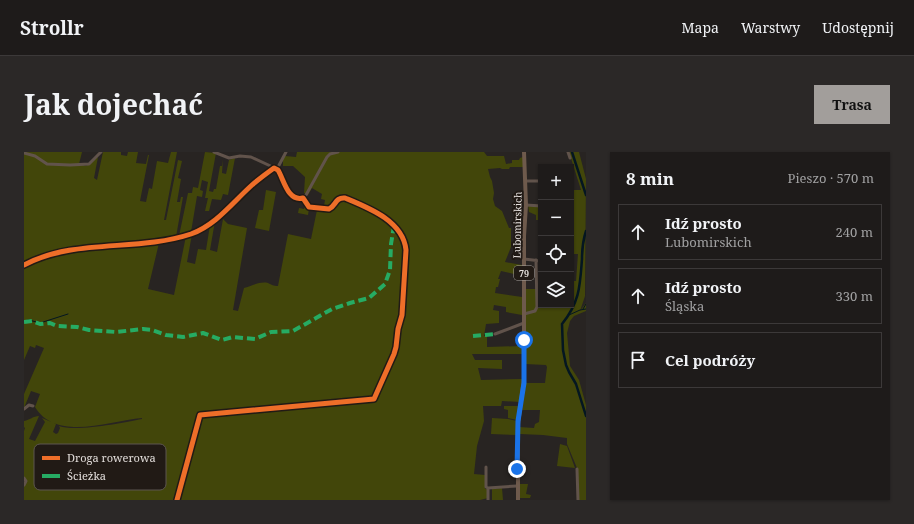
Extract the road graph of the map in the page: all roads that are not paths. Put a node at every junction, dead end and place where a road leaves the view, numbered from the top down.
1 (24, 152) edge
2 (101, 152) edge
3 (214, 152) edge
4 (286, 152) edge
5 (338, 152) edge
6 (524, 152) edge
7 (568, 152) edge
8 (240, 154) edge
9 (570, 158) dead end
10 (275, 168) junction
11 (526, 181) junction
12 (538, 182) edge
13 (526, 205) junction
14 (538, 206) edge
15 (524, 259) junction
16 (536, 260) joint
17 (24, 265) edge
18 (524, 314) junction
19 (524, 323) junction
20 (495, 334) dead end
21 (33, 406) dead end
22 (24, 409) edge
23 (486, 467) dead end
24 (577, 469) dead end
25 (24, 478) edge
26 (24, 484) edge
27 (517, 486) junction
28 (488, 488) junction
29 (488, 500) edge
30 (518, 500) edge
31 (578, 500) edge

1 - 2 street
3 - 8 street
4 - 10 street
5 - 10 street
6 - 11 main road, Lubomirskich / 79
7 - 9 street
8 - 10 street
10 - 17 street
11 - 12 street
11 - 13 main road, Lubomirskich / 79
13 - 14 street
13 - 15 main road, Lubomirskich / 79
15 - 16 street
15 - 18 main road, Lubomirskich / 79
16 - 18 street
18 - 19 main road, Lubomirskich / 79
19 - 20 street
19 - 27 main road, Lubomirskich / 79
21 - 22 street
23 - 28 street
24 - 31 street
25 - 26 street
27 - 28 street
27 - 30 main road, 79
28 - 29 street

